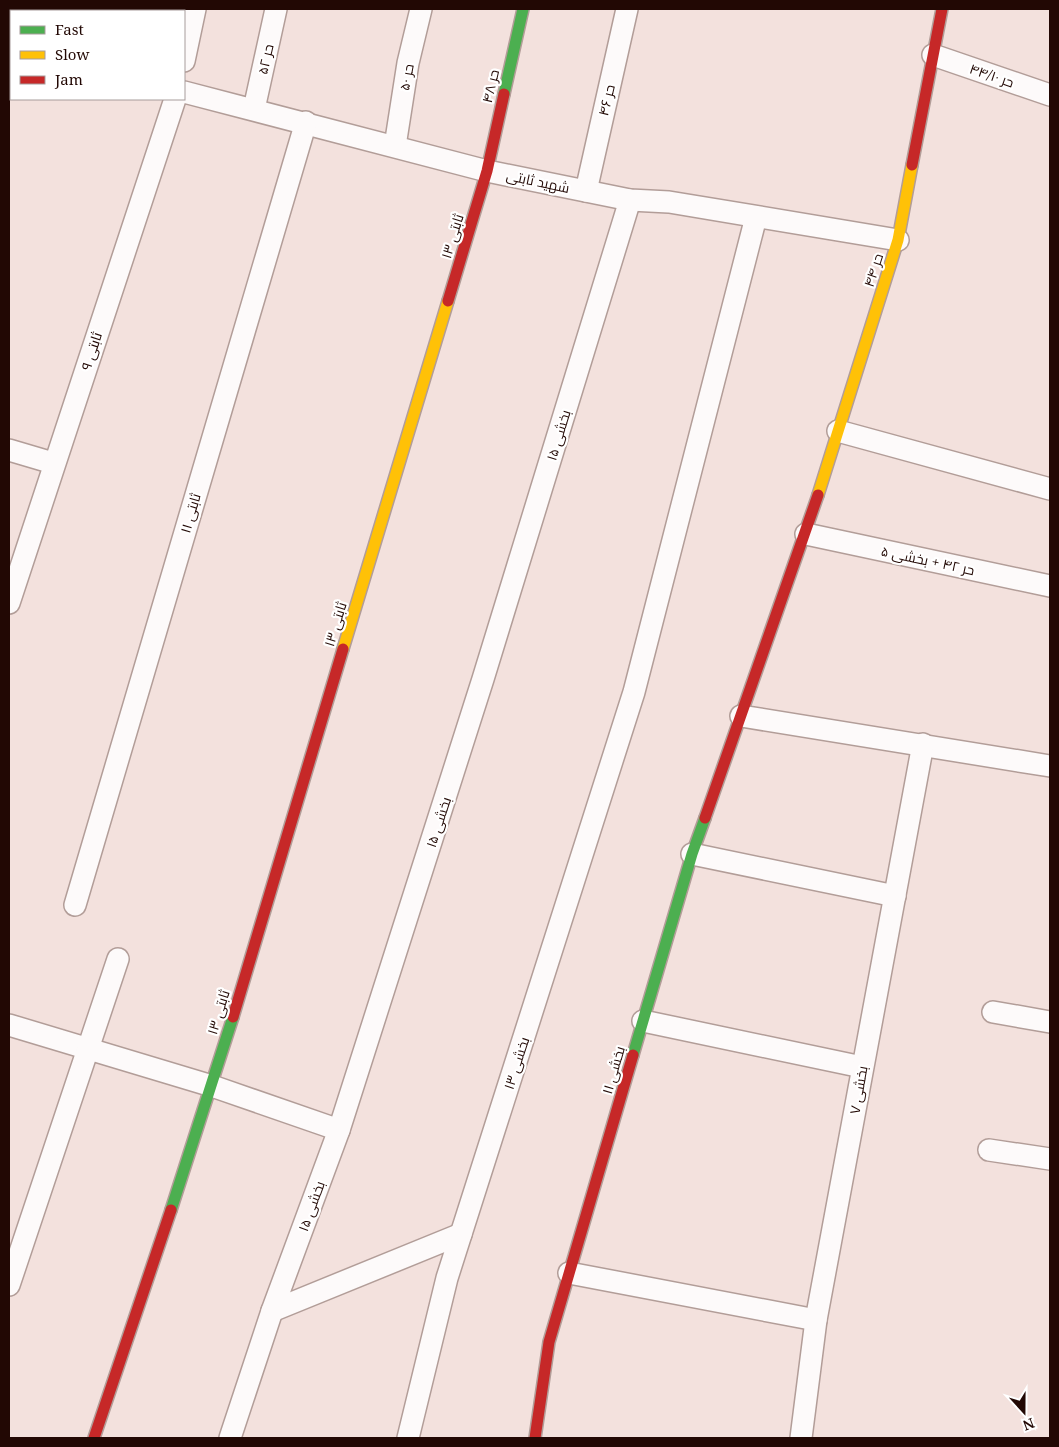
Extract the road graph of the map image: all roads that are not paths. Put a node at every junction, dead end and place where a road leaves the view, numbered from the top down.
1 (195, 9) edge
2 (276, 9) edge
3 (421, 9) edge
4 (523, 9) edge
5 (627, 9) edge
6 (942, 9) edge
7 (933, 54) junction
8 (185, 56) edge
9 (185, 92) edge
10 (1050, 95) edge
11 (175, 100) edge
12 (254, 109) junction
13 (306, 122) junction
14 (395, 146) junction
15 (487, 171) junction
16 (586, 191) junction
17 (630, 200) junction
18 (756, 217) junction
19 (898, 240) junction
20 (838, 431) junction
21 (9, 450) edge
22 (53, 463) junction
23 (1050, 489) edge
24 (806, 534) junction
25 (1050, 586) edge
26 (10, 593) edge
27 (740, 716) junction
28 (923, 744) junction
29 (1050, 766) edge
30 (692, 854) junction
31 (894, 896) junction
32 (75, 905) dead end
33 (118, 959) dead end
34 (992, 1012) dead end
35 (643, 1021) junction
36 (1050, 1022) edge
37 (9, 1025) edge
38 (87, 1048) junction
39 (862, 1067) junction
40 (212, 1086) junction
41 (339, 1130) junction
42 (989, 1150) dead end
43 (1050, 1159) edge
44 (461, 1234) junction
45 (569, 1273) junction
46 (9, 1285) edge
47 (272, 1311) junction
48 (816, 1320) junction
49 (94, 1438) edge
50 (230, 1438) edge
51 (408, 1438) edge
52 (534, 1438) edge
53 (801, 1438) edge

1 - 8 street
2 - 12 street, حر ۵۲
3 - 14 street, حر ۵۰
4 - 15 street, حر ۴۸
5 - 16 street, حر ۴۶
6 - 7 street, حر ۴۴
7 - 10 street, حر ۴۴/۱۰
7 - 19 street, حر ۴۴
9 - 12 street, شهید ثابتی
11 - 22 street, ثابتی ۹
12 - 13 street, شهید ثابتی
13 - 14 street, شهید ثابتی
13 - 32 street, ثابتی ۱۱
14 - 15 street, شهید ثابتی
15 - 16 street, شهید ثابتی
15 - 40 street, ثابتی ۱۳
16 - 17 street, شهید ثابتی
17 - 18 street, شهید ثابتی
17 - 41 street, بخشی ۱۵
18 - 19 street, شهید ثابتی
18 - 44 street, بخشی ۱۳
19 - 20 street, حر ۴۴
20 - 23 street
20 - 24 street, حر ۴۴
21 - 22 street
22 - 26 street, ثابتی ۹
24 - 25 street, حر ۴۲ + بخشی ۵
24 - 27 street, حر ۴۴
27 - 28 street
27 - 30 street, بخشی ۱۱
28 - 29 street
28 - 31 street, بخشی ۷
30 - 31 street
30 - 35 street, بخشی ۱۱
31 - 39 street, بخشی ۷
33 - 38 street
34 - 36 street
35 - 39 street
35 - 45 street, بخشی ۱۱
37 - 38 street
38 - 40 street
38 - 46 street
39 - 48 street, بخشی ۷
40 - 41 street
40 - 49 street, ثابتی ۱۳
41 - 47 street, بخشی ۱۵
42 - 43 street
44 - 47 street
44 - 51 street, بخشی ۱۳
45 - 48 street
45 - 52 street, بخشی ۱۱
47 - 50 street, بخشی ۱۵
48 - 53 street, بخشی ۷

